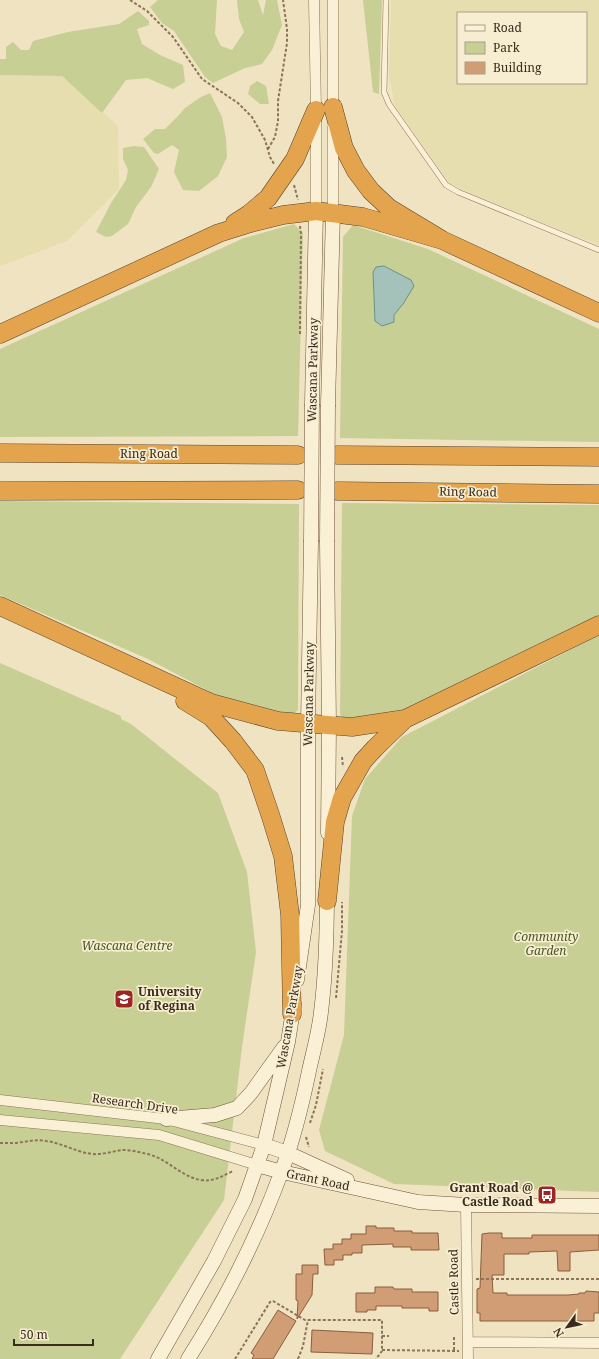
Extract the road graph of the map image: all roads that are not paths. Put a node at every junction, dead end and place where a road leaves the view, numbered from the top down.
1 (314, 0) edge
2 (333, 0) edge
3 (386, 0) edge
4 (325, 108) junction
5 (324, 212) junction
6 (219, 233) junction
7 (442, 240) junction
8 (599, 250) edge
9 (599, 313) edge
10 (0, 334) edge
11 (0, 453) edge
12 (298, 455) dead end
13 (337, 455) dead end
14 (599, 457) edge
15 (298, 490) dead end
16 (337, 490) dead end
17 (0, 491) edge
18 (599, 494) edge
19 (0, 606) edge
20 (599, 625) edge
21 (126, 664) junction
22 (405, 719) junction
23 (308, 724) junction
24 (329, 726) junction
25 (327, 901) junction
26 (292, 1014) junction
27 (288, 1042) junction
28 (0, 1100) edge
29 (166, 1119) junction
30 (0, 1120) edge
31 (264, 1145) junction
32 (288, 1153) junction
33 (257, 1165) junction
34 (282, 1172) junction
35 (378, 1193) junction
36 (466, 1205) junction
37 (599, 1206) edge
38 (599, 1343) edge
39 (468, 1351) edge
40 (158, 1359) edge
41 (188, 1359) edge

1 - 4 street, Wascana Parkway
2 - 4 street, Wascana Parkway
3 - 8 lane
4 - 5 street, Wascana Parkway
4 - 5 street, Wascana Parkway
4 - 6 highway
4 - 7 highway
5 - 6 highway
5 - 7 highway
5 - 23 main road, Wascana Parkway, bridge
5 - 24 main road, Wascana Parkway, bridge
6 - 10 highway
7 - 9 highway
11 - 12 highway, Ring Road
13 - 14 highway
15 - 17 highway
16 - 18 highway, Ring Road
19 - 21 highway
20 - 22 highway
21 - 23 highway
21 - 26 highway
22 - 24 highway
22 - 25 highway
23 - 24 highway
23 - 26 main road, Wascana Parkway
24 - 25 main road, Wascana Parkway
25 - 32 main road, Wascana Parkway
26 - 27 main road, Wascana Parkway
27 - 29 main road
27 - 31 main road, Wascana Parkway
28 - 29 street, Research Drive
29 - 31 street, Research Drive
30 - 33 street
31 - 32 main road, Grant Road
31 - 33 main road, Wascana Parkway
32 - 34 main road, Wascana Parkway
32 - 35 main road, Grant Road
33 - 34 main road, Grant Road
33 - 40 main road, Wascana Parkway
34 - 35 main road, Grant Road
34 - 41 main road, Wascana Parkway
35 - 36 main road, Grant Road
36 - 37 main road, Grant Road
36 - 39 street, Castle Road
38 - 39 street

